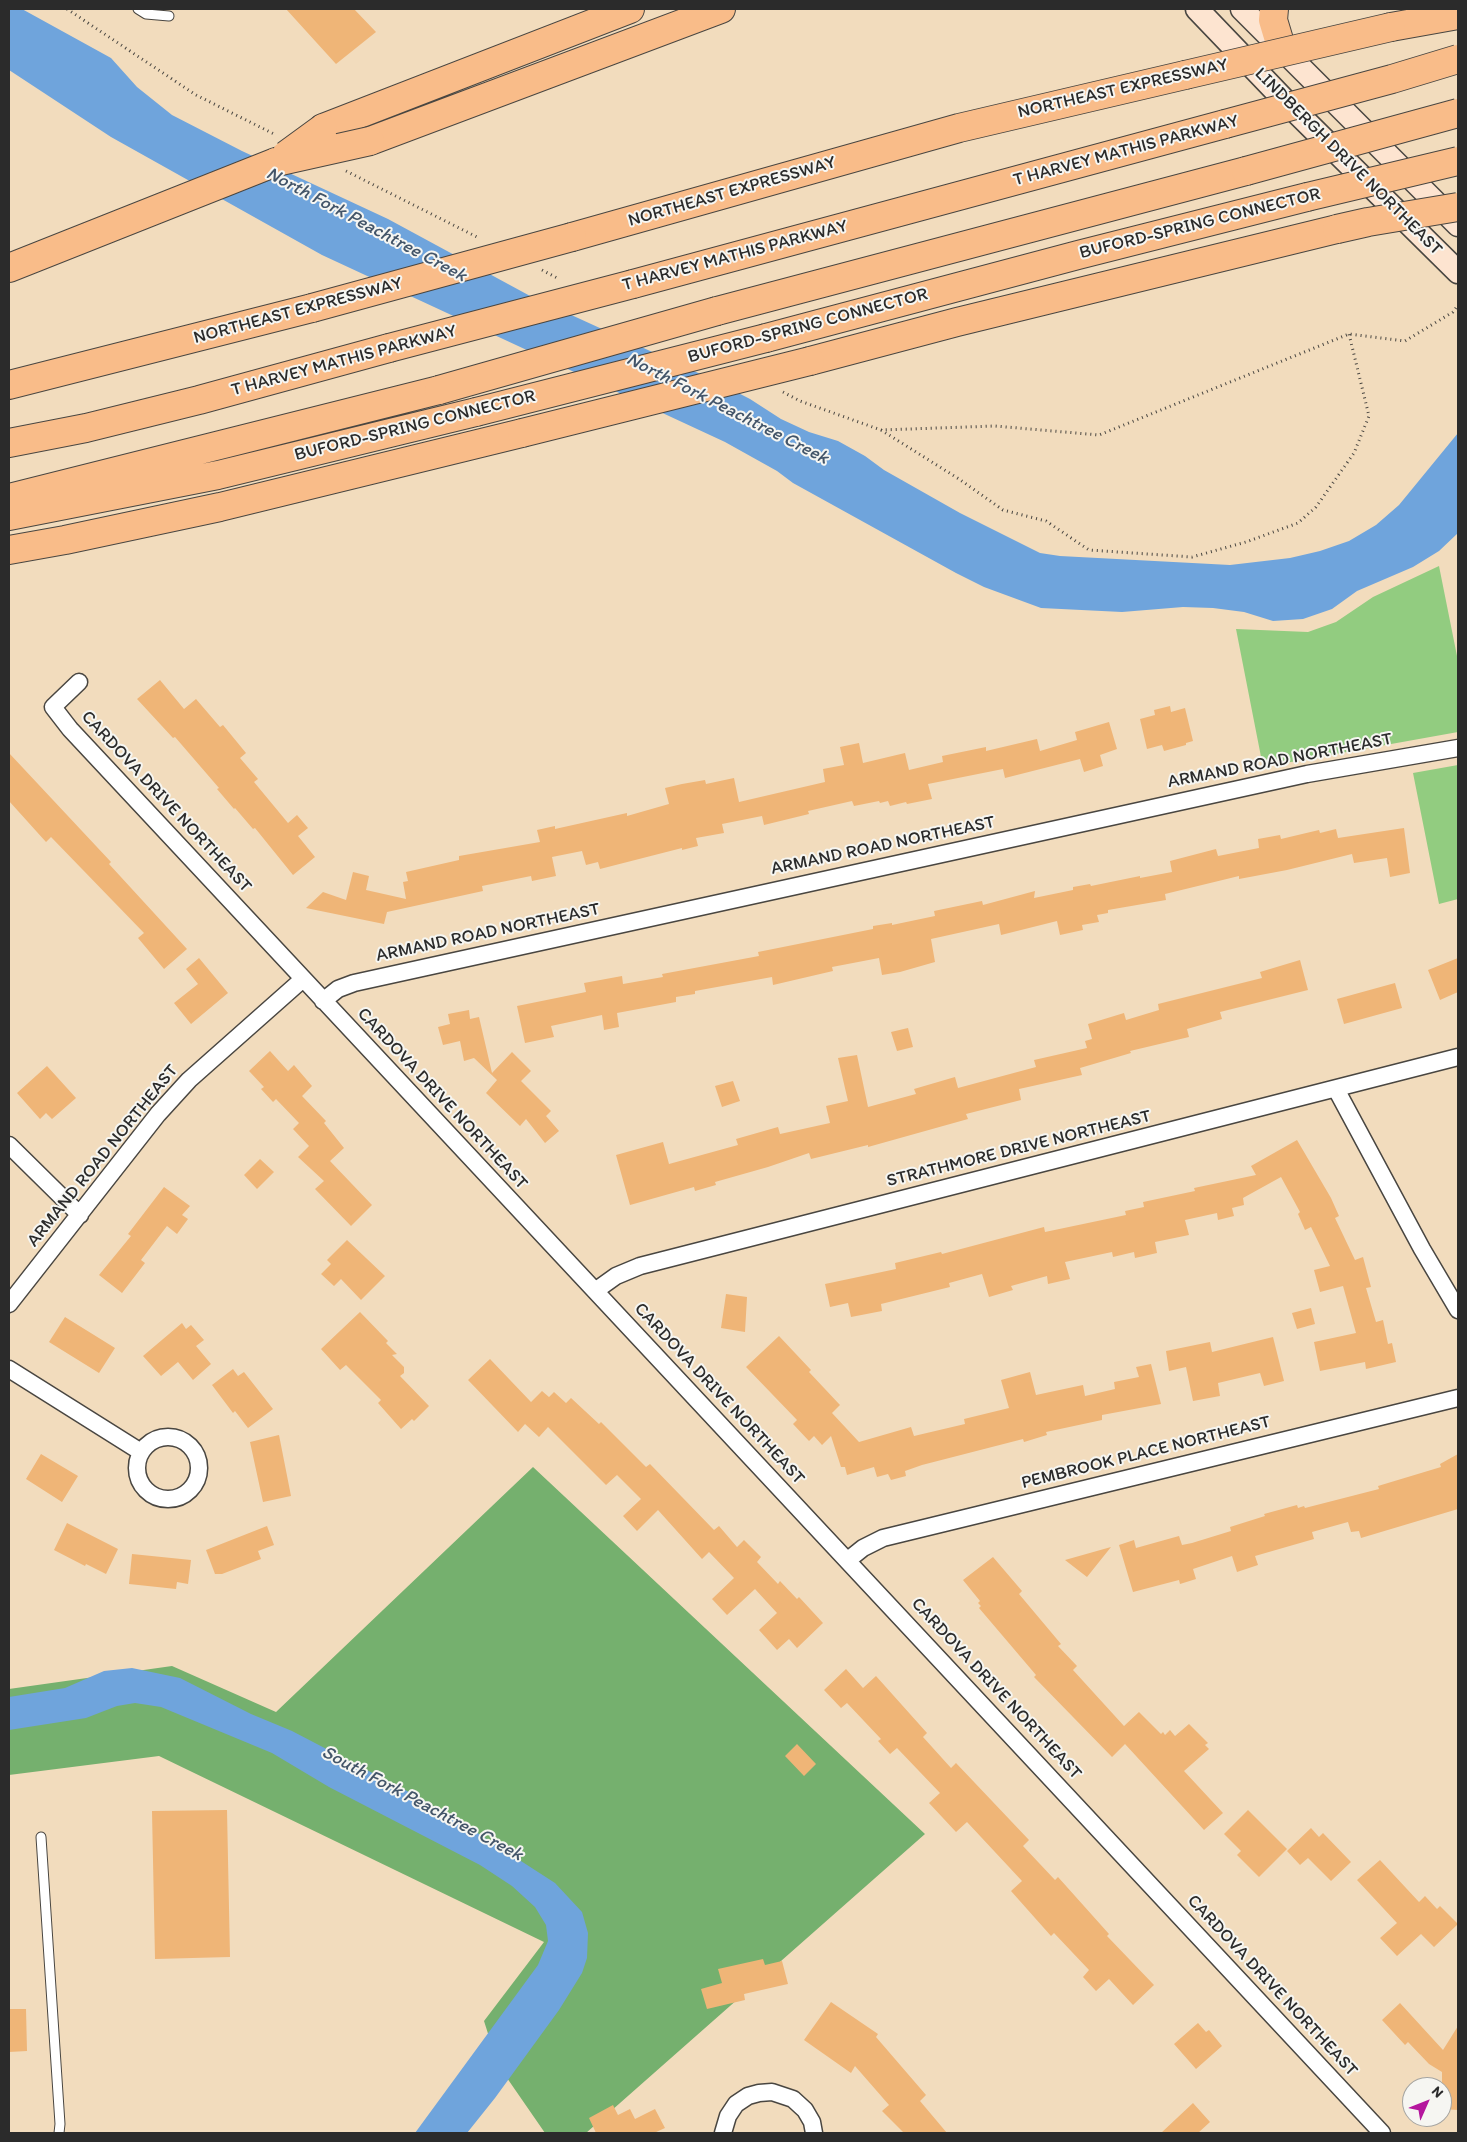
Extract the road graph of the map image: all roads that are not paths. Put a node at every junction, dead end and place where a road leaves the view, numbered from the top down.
1 (138, 9) edge
2 (630, 9) edge
3 (721, 9) edge
4 (1197, 9) edge
5 (1242, 9) edge
6 (1274, 9) edge
7 (1458, 15) edge
8 (169, 16) dead end
9 (1282, 50) junction
10 (1458, 59) edge
11 (1458, 113) edge
12 (1458, 161) edge
13 (276, 162) junction
14 (1458, 207) edge
15 (1458, 225) edge
16 (9, 268) edge
17 (1458, 272) edge
18 (9, 385) edge
19 (9, 443) edge
20 (9, 498) edge
21 (9, 516) edge
22 (9, 550) edge
23 (79, 682) dead end
24 (1458, 748) edge
25 (303, 980) junction
26 (323, 1001) junction
27 (1458, 1057) edge
28 (1336, 1088) junction
29 (9, 1145) edge
30 (80, 1215) junction
31 (595, 1291) junction
32 (9, 1304) edge
33 (1458, 1310) edge
34 (9, 1370) edge
35 (1458, 1398) edge
36 (141, 1452) dead end
37 (848, 1560) junction
38 (41, 1837) dead end
39 (59, 2133) edge
40 (723, 2133) edge
41 (814, 2133) edge
42 (1382, 2133) edge

1 - 8 lane
2 - 13 highway, bridge
3 - 13 highway, bridge
4 - 17 main road, LINDBERGH DRIVE NORTHEAST
5 - 9 main road, LINDBERGH DRIVE NORTHEAST
6 - 9 highway
7 - 18 highway, NORTHEAST EXPRESSWAY, bridge
9 - 15 main road, LINDBERGH DRIVE NORTHEAST
10 - 19 highway, T HARVEY MATHIS PARKWAY, bridge
11 - 20 highway, bridge
12 - 21 highway, BUFORD-SPRING CONNECTOR, bridge
13 - 16 highway
14 - 22 highway, BUFORD-SPRING CONNECTOR, bridge
23 - 25 street, CARDOVA DRIVE NORTHEAST
24 - 26 street, ARMAND ROAD NORTHEAST
25 - 26 street, CARDOVA DRIVE NORTHEAST
25 - 30 street, ARMAND ROAD NORTHEAST
26 - 31 street, CARDOVA DRIVE NORTHEAST
27 - 28 street, STRATHMORE DRIVE NORTHEAST
28 - 31 street, STRATHMORE DRIVE NORTHEAST
28 - 33 street
29 - 30 street
30 - 32 street, ARMAND ROAD NORTHEAST
31 - 37 street, CARDOVA DRIVE NORTHEAST
34 - 36 street
35 - 37 street, PEMBROOK PLACE NORTHEAST
37 - 42 street, CARDOVA DRIVE NORTHEAST
38 - 39 lane
40 - 41 street

